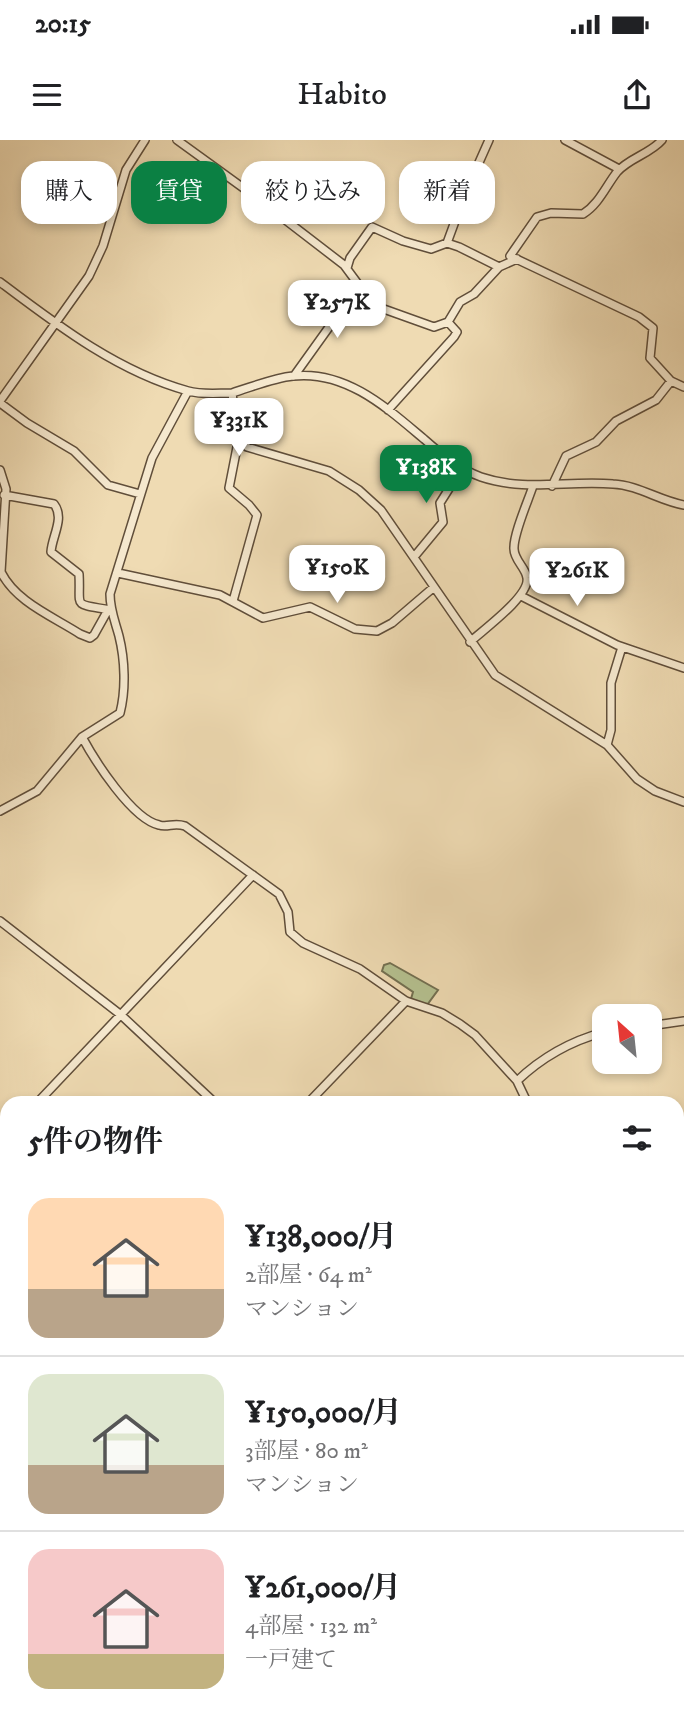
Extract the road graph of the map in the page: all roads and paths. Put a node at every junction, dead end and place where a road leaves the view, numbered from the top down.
1 (145, 140) edge
2 (177, 140) edge
3 (489, 140) edge
4 (565, 140) edge
5 (662, 140) edge
6 (619, 169) junction
7 (447, 243) junction
8 (517, 259) junction
9 (499, 267) junction
10 (346, 268) junction
11 (0, 282) edge
12 (361, 288) junction
13 (448, 322) junction
14 (55, 323) junction
15 (294, 376) junction
16 (671, 381) junction
17 (684, 387) edge
18 (188, 391) junction
19 (232, 393) junction
20 (0, 402) edge
21 (388, 410) junction
22 (239, 437) junction
23 (462, 468) junction
24 (0, 470) edge
25 (533, 486) junction
26 (552, 486) junction
27 (140, 494) junction
28 (4, 495) junction
29 (684, 505) edge
30 (414, 557) junction
31 (117, 573) junction
32 (433, 587) junction
33 (521, 596) junction
34 (233, 601) junction
35 (109, 610) junction
36 (470, 642) junction
37 (622, 647) junction
38 (684, 668) edge
39 (82, 737) junction
40 (607, 745) junction
41 (684, 802) edge
42 (0, 811) edge
43 (253, 875) junction
44 (0, 921) edge
45 (406, 1001) junction
46 (121, 1015) junction
47 (683, 1023) edge
48 (662, 1025) edge
49 (592, 1036) edge
50 (517, 1081) junction
51 (44, 1096) edge
52 (208, 1096) edge
53 (315, 1096) edge
54 (524, 1096) edge

1 - 14 street
2 - 10 street
3 - 7 street
4 - 6 street
5 - 6 street
6 - 8 street
7 - 9 street
7 - 10 street
8 - 9 street
8 - 16 street
9 - 13 street
10 - 12 street
11 - 14 street
12 - 13 street
12 - 15 street
13 - 21 street
14 - 18 street
14 - 20 street
15 - 19 street
15 - 21 street
16 - 17 street
16 - 26 street
18 - 19 street
18 - 27 street
19 - 22 street
20 - 27 street
21 - 23 street
22 - 30 street
22 - 34 street
23 - 25 street
23 - 30 street
24 - 28 street
25 - 26 street
25 - 33 street
26 - 29 street
27 - 31 street
28 - 35 street
28 - 35 street
30 - 32 street
31 - 34 street
31 - 35 street
32 - 34 street
32 - 36 street
33 - 36 street
33 - 37 street
35 - 39 street
36 - 40 street
37 - 38 street
37 - 40 street
39 - 42 street
39 - 43 street
40 - 41 street
43 - 45 street
43 - 46 street
44 - 46 street
45 - 50 street
45 - 53 street
46 - 51 street
46 - 52 street
47 - 48 street
49 - 50 street
50 - 54 street

